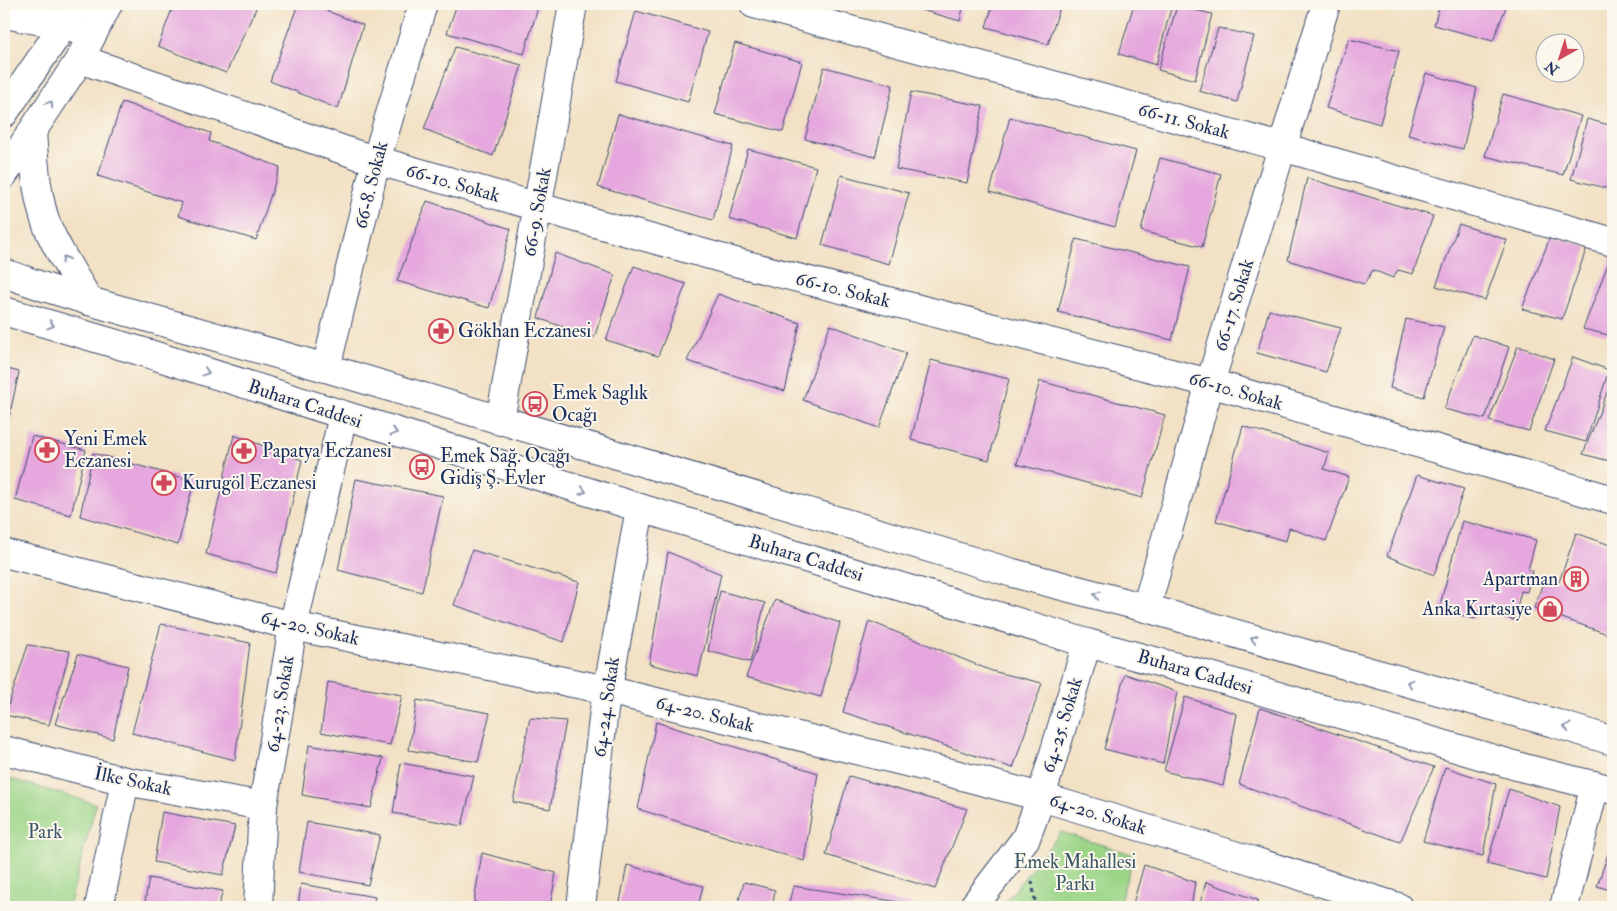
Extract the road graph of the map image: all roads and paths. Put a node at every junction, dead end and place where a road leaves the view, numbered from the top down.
1 (108, 4) edge
2 (424, 4) edge
3 (573, 4) edge
4 (754, 4) edge
5 (1326, 4) edge
6 (4, 14) edge
7 (71, 14) edge
8 (86, 47) junction
9 (4, 113) edge
10 (32, 132) junction
11 (1282, 148) junction
12 (376, 160) junction
13 (4, 174) edge
14 (538, 207) junction
15 (1613, 242) edge
16 (4, 272) edge
17 (89, 301) junction
18 (4, 311) edge
19 (326, 368) junction
20 (1210, 384) junction
21 (343, 416) junction
22 (500, 420) junction
23 (1613, 500) edge
24 (640, 508) junction
25 (4, 553) edge
26 (1146, 608) junction
27 (293, 626) junction
28 (1087, 643) junction
29 (607, 690) junction
30 (1613, 741) edge
31 (4, 750) edge
32 (125, 781) junction
33 (1604, 788) edge
34 (1041, 797) junction
35 (263, 806) junction
36 (99, 907) edge
37 (258, 907) edge
38 (581, 907) edge
39 (973, 907) edge
40 (1398, 907) edge
41 (1564, 907) edge

1 - 8 street
2 - 12 street, 66-8. Sokak
3 - 14 street, 66-9. Sokak
4 - 11 street, 66-11. Sokak
5 - 11 street, 66-17. Sokak
6 - 7 street, 66-10. Sokak
7 - 8 street, 66-10. Sokak
7 - 9 street
10 -> 8 street
8 - 12 street, 66-10. Sokak
10 - 13 street
17 -> 10 street
11 - 15 street, 66-11. Sokak
11 - 20 street, 66-17. Sokak
12 - 14 street, 66-10. Sokak
12 - 19 street, 66-8. Sokak
14 - 20 street, 66-10. Sokak
14 - 22 street, 66-9. Sokak
16 - 17 street, Buhara Caddesi
17 - 19 street, Buhara Caddesi
18 -> 21 street, Buhara Caddesi
19 - 22 street, Buhara Caddesi
20 - 23 street, 66-10. Sokak
20 - 26 street, 66-17. Sokak
21 -> 24 street, Buhara Caddesi
21 - 27 street, 64-23. Sokak
26 -> 22 street, Buhara Caddesi
24 - 28 street, Buhara Caddesi
24 - 29 street, 64-24. Sokak
25 - 27 street, 64-20. Sokak
30 -> 26 street, Buhara Caddesi
27 - 29 street, 64-20. Sokak
27 - 35 street, 64-23. Sokak
28 - 33 street, Buhara Caddesi
28 - 34 street, 64-25. Sokak
29 - 34 street, 64-20. Sokak
29 - 38 street, 64-24. Sokak
31 - 32 street, İlke Sokak
32 - 35 street, İlke Sokak
32 - 36 street
33 - 41 street
34 - 39 street, 64-25. Sokak
34 - 40 street, 64-20. Sokak
35 - 37 street, 64-23. Sokak

